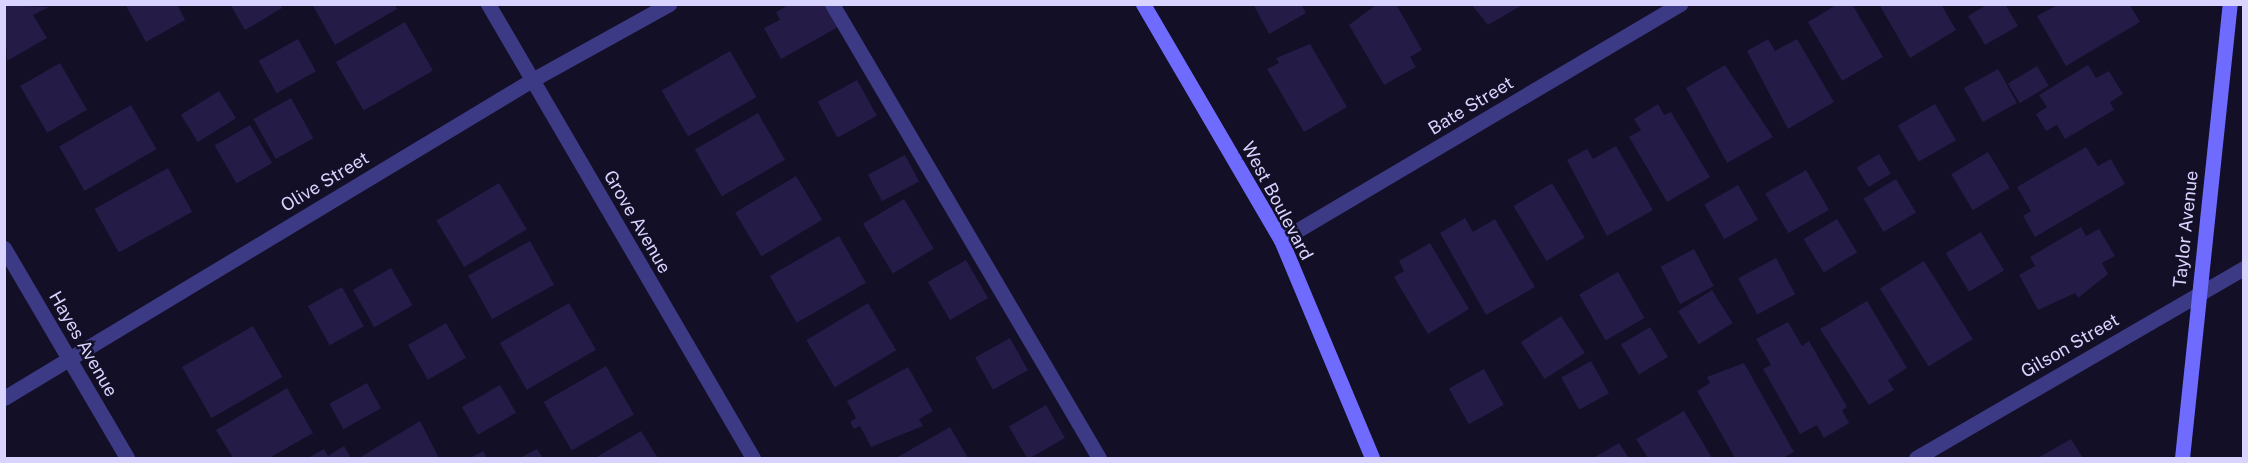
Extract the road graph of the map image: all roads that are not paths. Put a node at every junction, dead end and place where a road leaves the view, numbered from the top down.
1 (488, 4) edge
2 (669, 4) edge
3 (832, 4) edge
4 (1143, 4) edge
5 (1680, 4) edge
6 (2230, 4) edge
7 (532, 80) junction
8 (1281, 240) junction
9 (4, 248) edge
10 (2244, 268) edge
11 (2198, 294) junction
12 (69, 360) junction
13 (4, 398) edge
14 (127, 459) edge
15 (753, 459) edge
16 (1099, 459) edge
17 (1372, 459) edge
18 (1916, 459) edge
19 (2182, 459) edge

1 - 7 street, Grove Avenue
2 - 7 street, Olive Street
3 - 16 street
4 - 8 street, West Boulevard
5 - 8 street, Bate Street
6 - 11 street, Taylor Avenue
7 - 12 street, Olive Street
7 - 15 street, Grove Avenue
8 - 17 street, West Boulevard
9 - 12 street, Hayes Avenue
10 - 11 street, Gilson Street
11 - 18 street, Gilson Street
11 - 19 street, Taylor Avenue
12 - 13 street, Olive Street
12 - 14 street, Hayes Avenue

